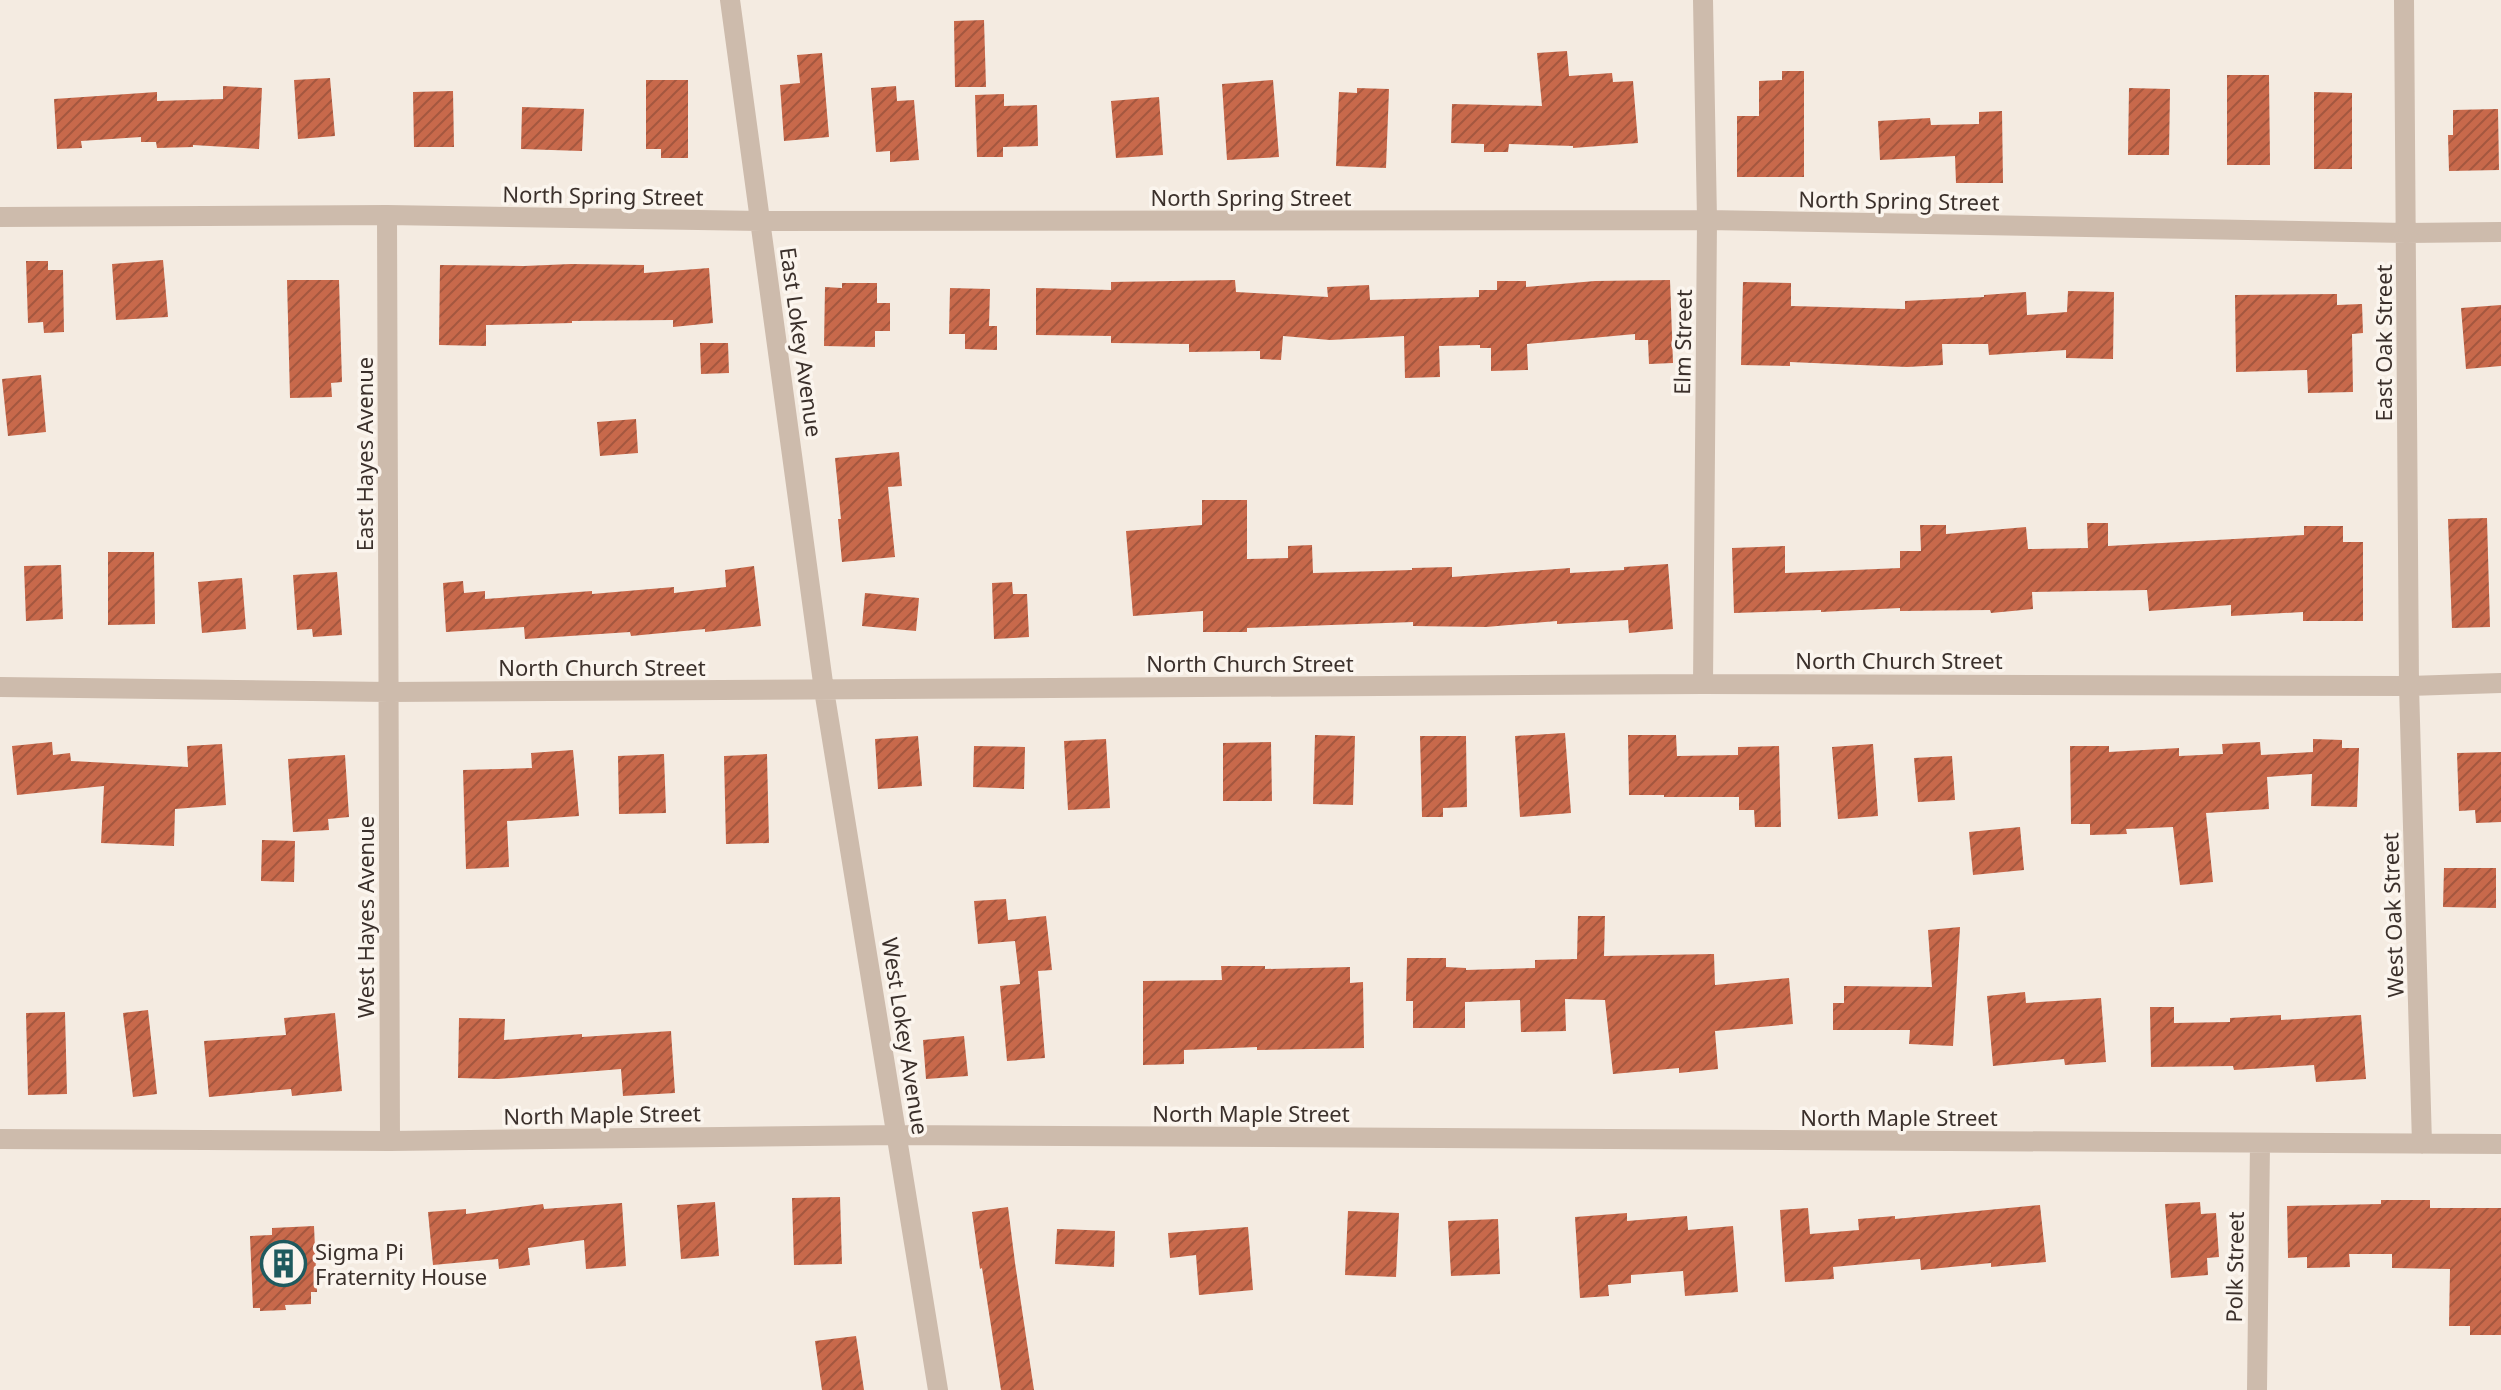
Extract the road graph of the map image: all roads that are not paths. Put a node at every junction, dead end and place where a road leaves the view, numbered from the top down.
1 (730, 0) edge
2 (1703, 0) edge
3 (2404, 0) edge
4 (387, 215) junction
5 (0, 217) edge
6 (1707, 220) junction
7 (761, 221) junction
8 (2501, 232) edge
9 (2406, 233) junction
10 (2501, 683) edge
11 (1703, 684) junction
12 (2409, 686) junction
13 (0, 687) edge
14 (824, 690) junction
15 (389, 692) junction
16 (898, 1135) junction
17 (0, 1139) edge
18 (390, 1141) junction
19 (2260, 1144) junction
20 (2422, 1144) junction
21 (2501, 1144) edge
22 (938, 1390) edge
23 (2257, 1390) edge

1 - 7 street, East Lokey Avenue
2 - 6 street, Elm Street
3 - 9 street, East Oak Street
4 - 5 street, North Spring Street
4 - 7 street, North Spring Street
4 - 15 street, East Hayes Avenue
6 - 7 street, North Spring Street
6 - 9 street, North Spring Street
6 - 11 street, Elm Street
7 - 14 street, East Lokey Avenue
8 - 9 street, North Spring Street
9 - 12 street, East Oak Street
10 - 12 street, North Church Street
11 - 12 street, North Church Street
11 - 14 street, North Church Street
12 - 20 street, West Oak Street
13 - 15 street, North Church Street
14 - 15 street, North Church Street
14 - 16 street, West Lokey Avenue
15 - 18 street, West Hayes Avenue
16 - 18 street, North Maple Street
16 - 19 street, North Maple Street
16 - 22 street, West Lokey Avenue
17 - 18 street, North Maple Street
19 - 20 street, North Maple Street
19 - 23 street, Polk Street
20 - 21 street, North Maple Street

